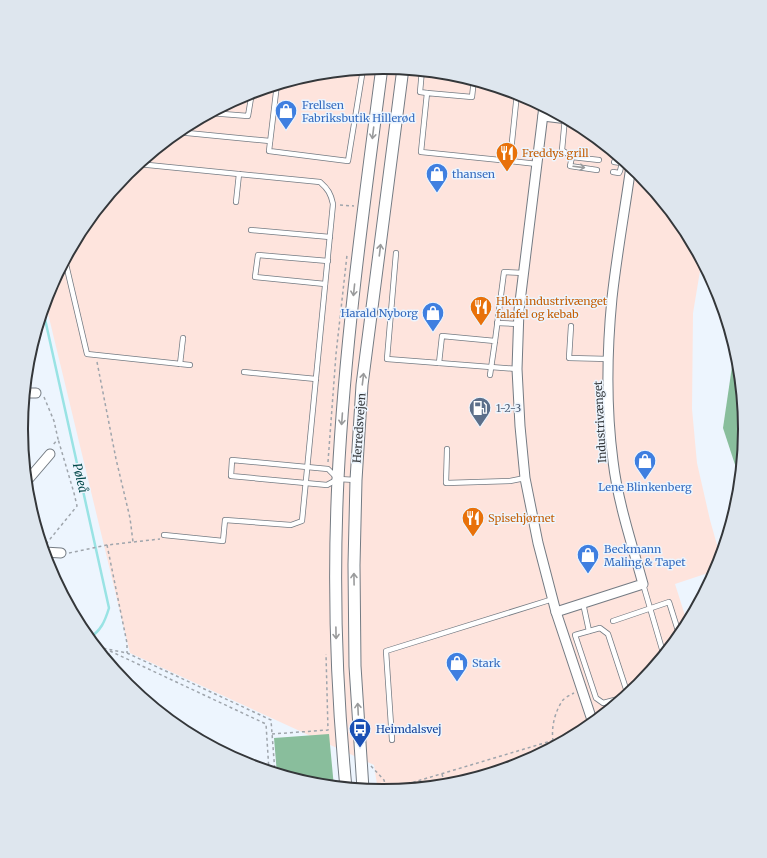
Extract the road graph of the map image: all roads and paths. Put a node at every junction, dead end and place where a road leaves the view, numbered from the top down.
1 (362, 74) edge
2 (381, 74) edge
3 (402, 74) edge
4 (421, 76) edge
5 (473, 85) edge
6 (276, 90) edge
7 (427, 93) junction
8 (251, 99) edge
9 (516, 99) edge
10 (543, 111) edge
11 (219, 114) edge
12 (543, 116) junction
13 (554, 117) edge
14 (566, 124) edge
15 (186, 133) edge
16 (270, 141) junction
17 (572, 156) junction
18 (599, 160) dead end
19 (510, 161) junction
20 (614, 162) dead end
21 (619, 163) edge
22 (537, 164) junction
23 (146, 165) edge
24 (621, 165) edge
25 (597, 170) dead end
26 (613, 172) dead end
27 (629, 172) edge
28 (239, 174) junction
29 (236, 202) dead end
30 (333, 204) junction
31 (354, 206) dead end
32 (251, 230) dead end
33 (330, 237) junction
34 (396, 253) dead end
35 (328, 261) junction
36 (67, 268) edge
37 (524, 273) junction
38 (325, 284) junction
39 (497, 323) junction
40 (519, 324) junction
41 (571, 326) dead end
42 (183, 338) dead end
43 (495, 341) junction
44 (96, 355) junction
45 (609, 359) junction
46 (439, 363) junction
47 (180, 364) junction
48 (190, 365) dead end
49 (490, 368) junction
50 (517, 369) junction
51 (244, 372) dead end
52 (490, 375) dead end
53 (316, 379) junction
54 (30, 392) edge
55 (36, 393) joint
56 (58, 440) junction
57 (447, 449) dead end
58 (49, 454) joint
59 (308, 467) junction
60 (31, 476) edge
61 (525, 478) junction
62 (338, 479) junction
63 (356, 480) junction
64 (306, 483) junction
65 (164, 535) joint
66 (47, 542) edge
67 (133, 542) junction
68 (107, 545) junction
69 (50, 552) edge
70 (61, 553) joint
71 (643, 584) junction
72 (553, 598) junction
73 (583, 604) junction
74 (650, 608) junction
75 (556, 612) junction
76 (613, 621) dead end
77 (678, 629) edge
78 (589, 631) junction
79 (104, 649) edge
80 (109, 650) junction
81 (662, 650) edge
82 (127, 653) junction
83 (109, 654) edge
84 (582, 688) junction
85 (625, 689) edge
86 (596, 698) junction
87 (586, 701) junction
88 (612, 701) edge
89 (591, 717) edge
90 (392, 740) dead end
91 (553, 741) joint
92 (370, 765) dead end
93 (270, 766) edge
94 (275, 768) edge
95 (442, 774) junction
96 (443, 779) edge
97 (345, 782) edge
98 (363, 784) edge
99 (385, 784) edge
100 (411, 784) edge

1 - 16 lane
2 -> 62 street, Herredsvejen
63 -> 3 street, Herredsvejen
4 - 7 lane
5 - 7 lane
6 - 16 lane
7 - 19 lane
8 - 11 lane
9 - 19 lane
10 - 12 street
12 - 13 street
12 - 22 street
14 - 17 lane
15 - 16 lane
17 - 18 lane
17 -> 25 lane
19 - 22 lane
20 - 21 lane
22 - 37 street
23 - 28 lane
24 - 26 lane
27 - 45 street, Industrivænget
28 - 29 lane
28 - 30 lane
30 - 31 path
30 - 33 lane
32 - 33 lane
33 - 35 lane
34 - 46 lane
35 - 38 lane
35 - 38 lane
36 - 44 lane
37 - 39 lane
37 - 40 street
38 - 53 lane
39 - 40 lane
39 - 43 lane
40 - 50 street
41 - 45 lane
42 - 47 lane
43 - 46 lane
43 - 49 lane
44 - 47 lane
44 - 67 path
45 - 71 street, Industrivænget
46 - 49 lane
47 - 48 lane
49 - 50 lane
49 - 52 lane
50 - 61 street
51 - 53 lane
53 - 59 lane
54 - 55 street
55 - 56 path
56 - 58 path
56 - 66 path
57 - 61 lane
58 - 60 street
59 - 62 lane
59 - 64 lane
59 - 64 lane
61 - 72 street
62 - 63 lane
62 - 64 lane
62 -> 97 street, Herredsvejen
98 -> 63 street, Herredsvejen
64 - 65 lane
65 - 67 path
67 - 68 path
68 - 70 path
68 - 82 path
69 - 70 street
71 - 73 street
71 - 74 lane
72 - 75 street
72 - 90 lane
73 - 75 street
73 - 78 lane
74 - 76 lane
74 - 77 lane
74 - 81 lane
75 - 84 street
78 - 85 lane
78 - 86 lane
79 - 80 path
80 - 82 path
80 - 83 path
80 - 93 path
82 - 94 path
84 - 87 street
84 - 91 path
86 - 87 lane
86 - 88 lane
87 - 89 street
91 - 95 path
92 - 99 path
95 - 96 path
95 - 100 path

